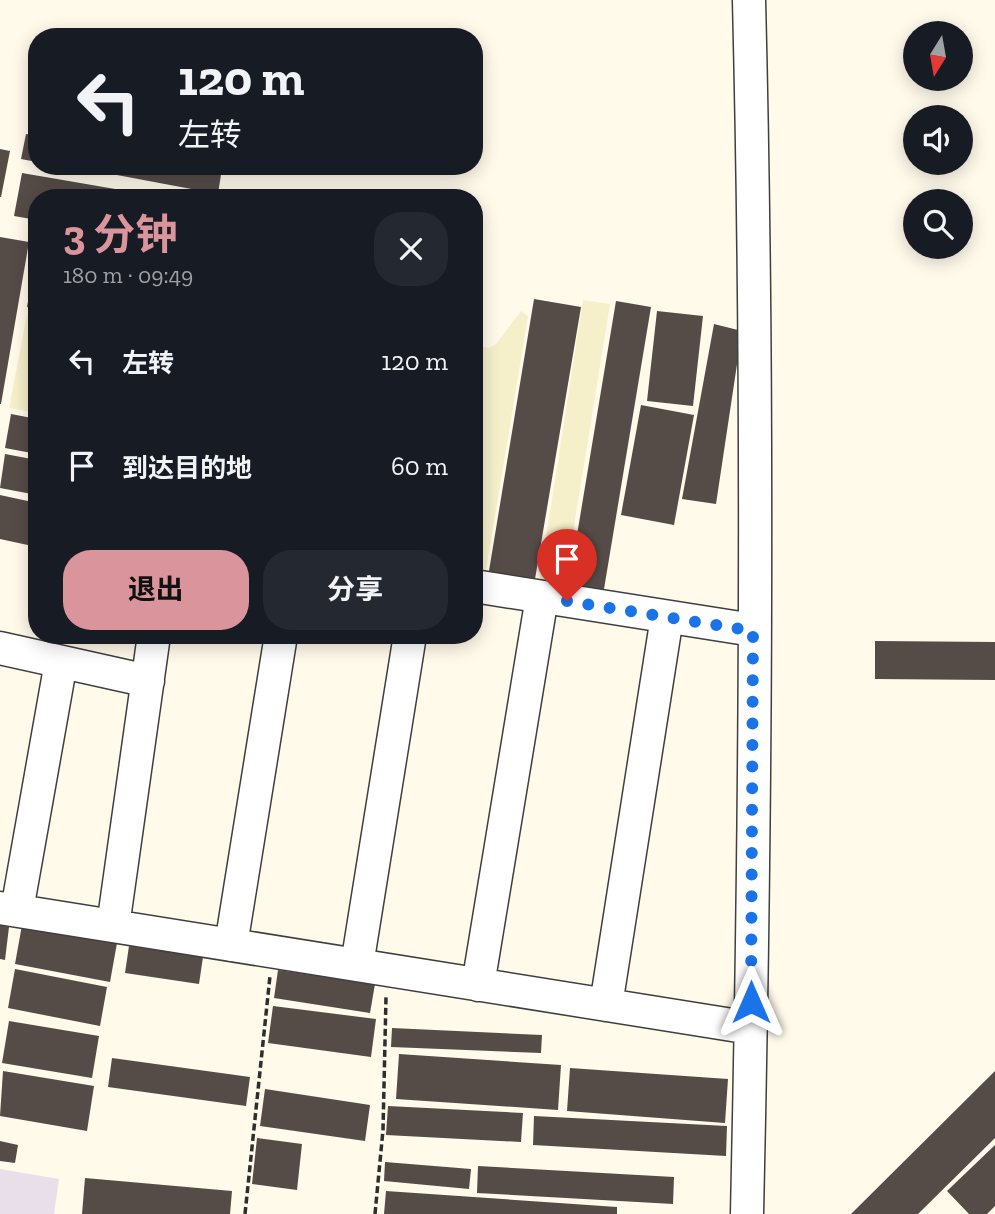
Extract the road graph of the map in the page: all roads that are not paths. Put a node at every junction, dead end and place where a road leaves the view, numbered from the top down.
1 (749, 0) edge
2 (483, 587) edge
3 (542, 597) junction
4 (667, 617) junction
5 (753, 631) junction
6 (153, 644) edge
7 (280, 644) edge
8 (409, 644) edge
9 (0, 648) edge
10 (61, 662) junction
11 (148, 681) junction
12 (8, 909) edge
13 (113, 926) junction
14 (231, 945) junction
15 (372, 967) junction
16 (478, 985) junction
17 (606, 1005) junction
18 (751, 1028) junction
19 (747, 1214) edge

1 - 5 street
2 - 3 street
3 - 4 street
3 - 16 street
4 - 5 street
4 - 17 street
5 - 18 street
6 - 11 street
7 - 14 street
8 - 15 street
9 - 10 street
10 - 11 street
10 - 12 street
11 - 13 street
12 - 13 street
13 - 14 street
14 - 15 street
15 - 16 street
16 - 17 street
17 - 18 street
18 - 19 street

